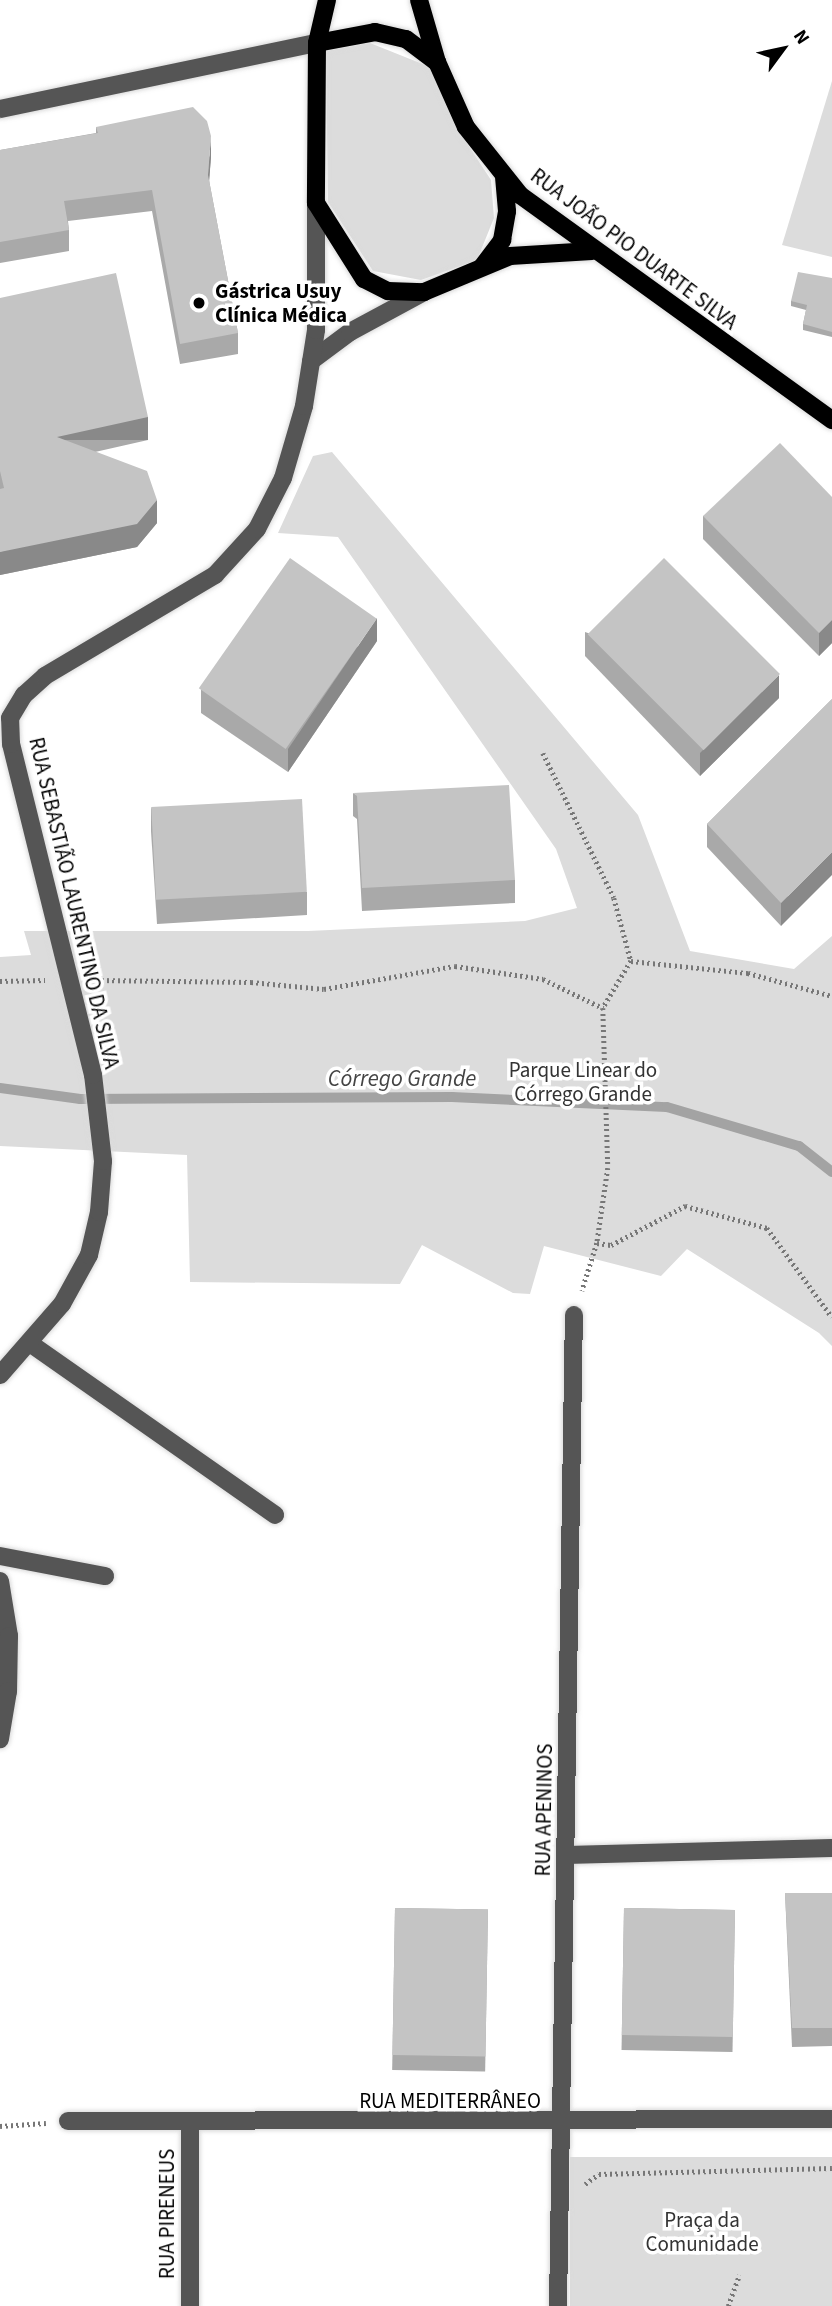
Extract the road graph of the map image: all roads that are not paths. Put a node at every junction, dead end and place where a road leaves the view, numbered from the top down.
1 (327, 0) edge
2 (419, 0) edge
3 (317, 43) junction
4 (437, 62) junction
5 (0, 109) edge
6 (504, 178) junction
7 (316, 203) junction
8 (592, 251) junction
9 (482, 267) junction
10 (424, 292) junction
11 (311, 361) junction
12 (832, 421) edge
13 (575, 1315) road end
14 (31, 1344) junction
15 (1, 1373) edge
16 (275, 1515) dead end
17 (0, 1556) edge
18 (105, 1576) dead end
19 (0, 1581) edge
20 (0, 1739) edge
21 (832, 1848) edge
22 (566, 1855) junction
23 (832, 2119) edge
24 (68, 2122) road end
25 (190, 2123) junction
26 (562, 2124) junction
27 (190, 2306) edge
28 (558, 2306) edge

1 - 3 main road, RUA SEBASTIÃO LAURENTINO DA SILVA
2 - 4 main road, RUA JOÃO PIO DUARTE SILVA
3 - 4 main road
3 - 5 street
3 - 7 main road, RUA SEBASTIÃO LAURENTINO DA SILVA
4 - 6 main road, RUA JOÃO PIO DUARTE SILVA
6 - 8 main road, RUA JOÃO PIO DUARTE SILVA
6 - 9 main road
7 - 10 main road
7 - 11 street, RUA SEBASTIÃO LAURENTINO DA SILVA
8 - 9 main road
8 - 12 main road, RUA JOÃO PIO DUARTE SILVA
9 - 10 main road
10 - 11 street
11 - 14 street, RUA SEBASTIÃO LAURENTINO DA SILVA
13 - 22 street, RUA APENINOS
14 - 15 street, RUA SEBASTIÃO LAURENTINO DA SILVA
14 - 16 street
17 - 18 street
19 - 20 street
21 - 22 street
22 - 26 street, RUA APENINOS
23 - 26 street, RUA MEDITERRÂNEO
24 - 25 street, RUA MEDITERRÂNEO
25 - 26 street, RUA MEDITERRÂNEO
25 - 27 street, RUA PIRENEUS
26 - 28 street, RUA APENINOS

